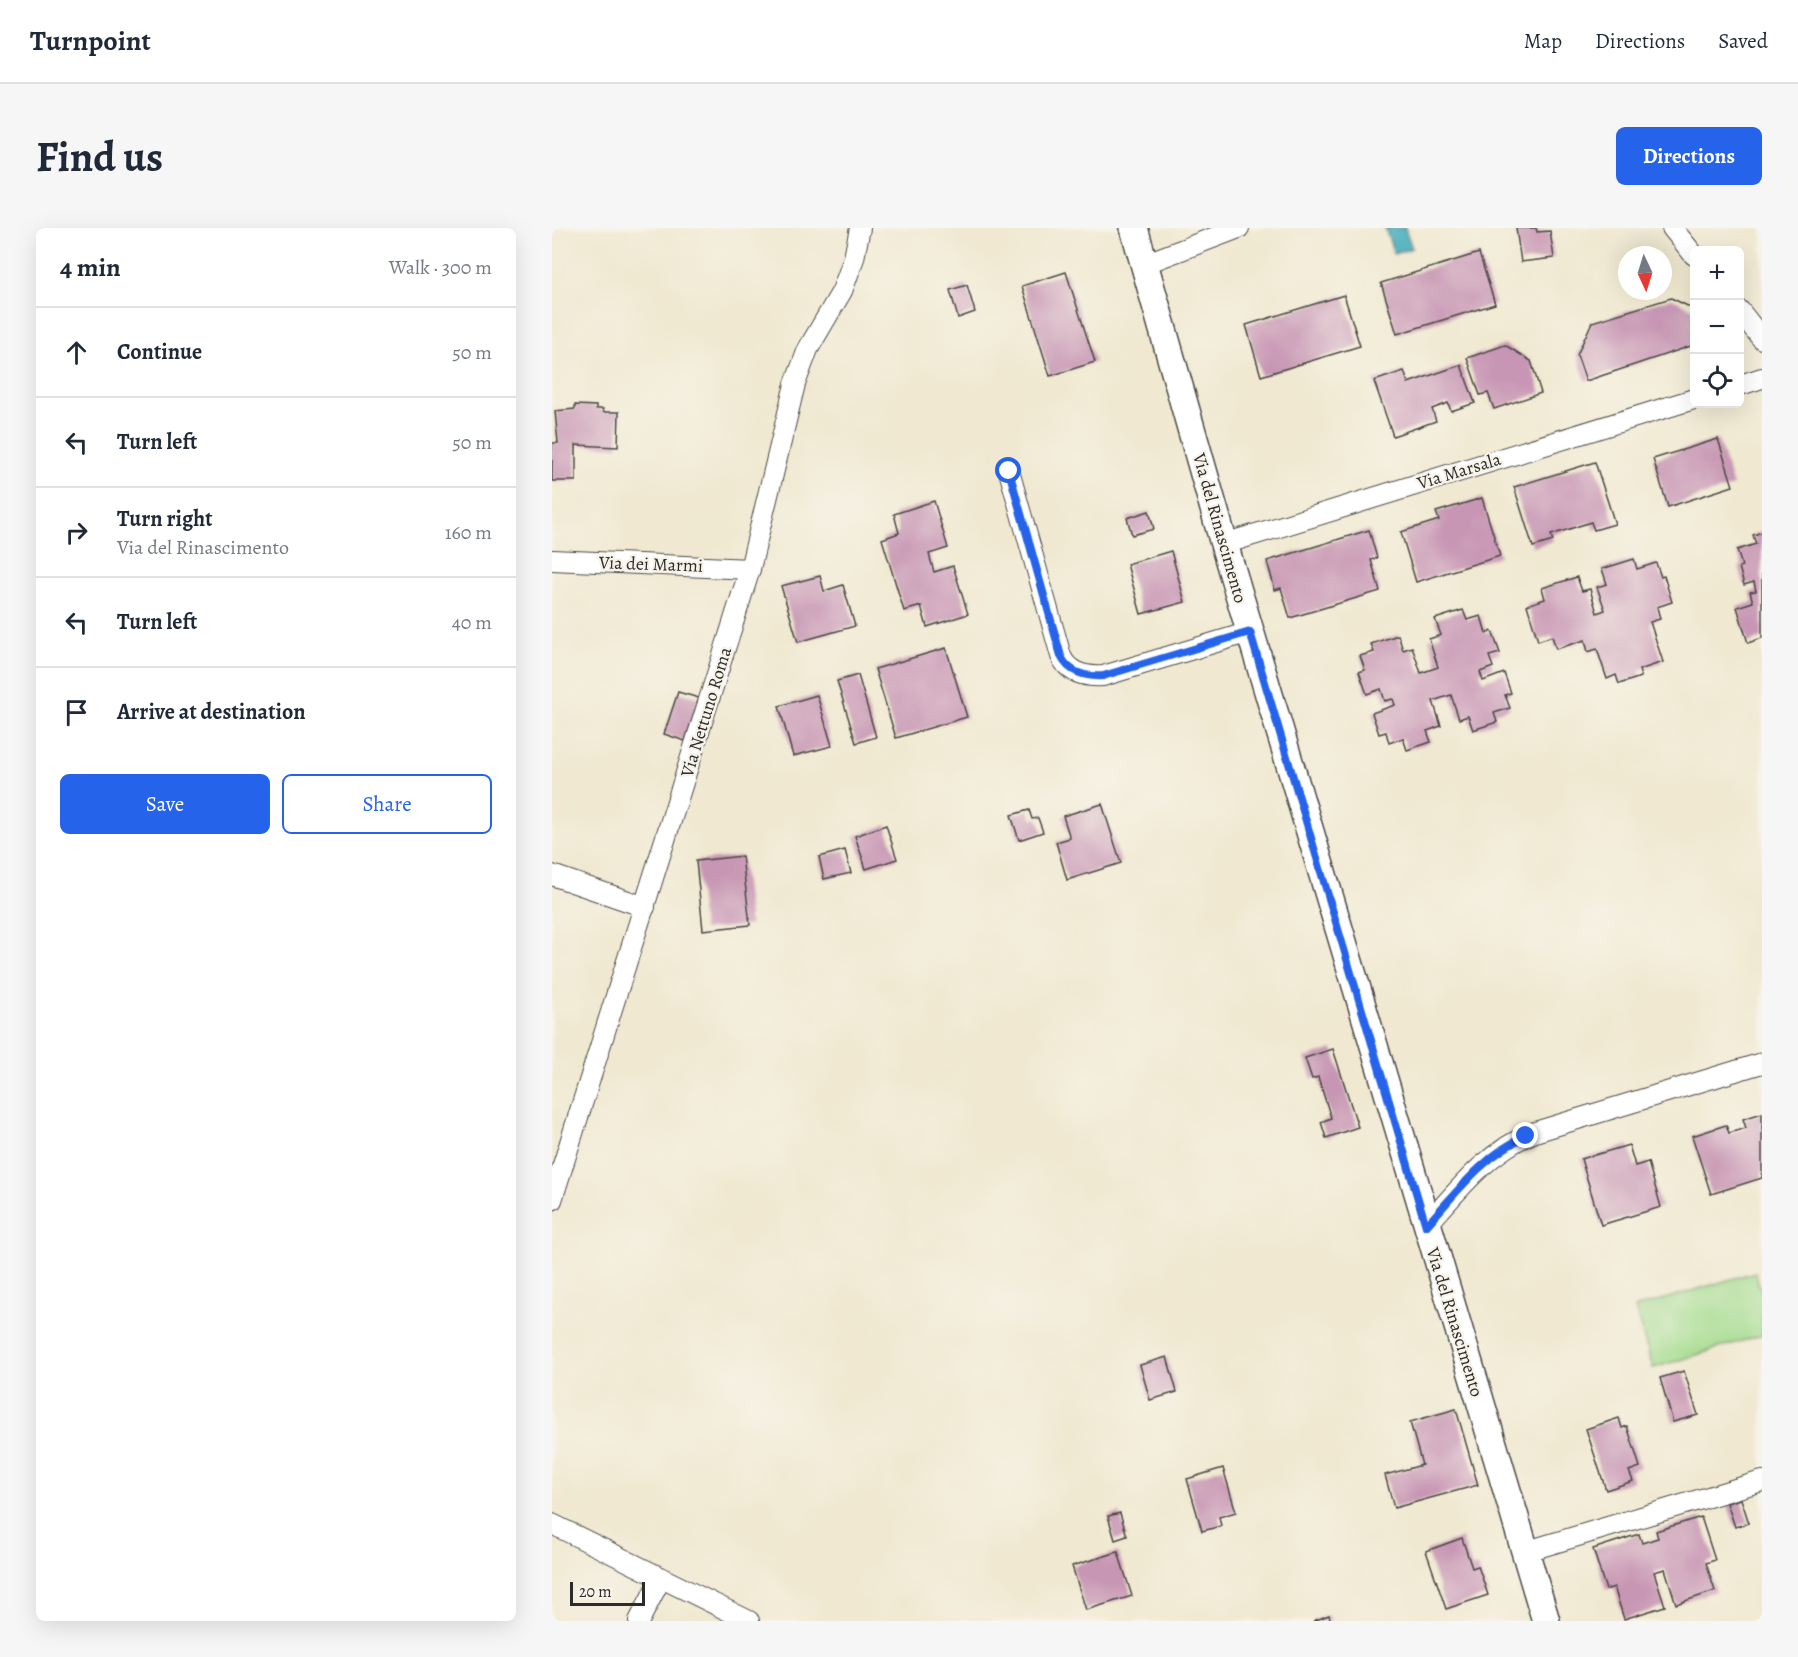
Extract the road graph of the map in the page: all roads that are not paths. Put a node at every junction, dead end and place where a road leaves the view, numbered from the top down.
1 (860, 228) edge
2 (1134, 228) edge
3 (1239, 228) edge
4 (1682, 232) edge
5 (1690, 246) edge
6 (1144, 264) junction
7 (1744, 316) edge
8 (1762, 339) edge
9 (1762, 378) edge
10 (1744, 384) edge
11 (1690, 401) edge
12 (1009, 471) dead end
13 (1224, 544) junction
14 (552, 560) edge
15 (750, 569) junction
16 (1250, 632) junction
17 (552, 875) edge
18 (645, 907) junction
19 (1762, 1063) edge
20 (552, 1200) edge
21 (1426, 1226) junction
22 (1762, 1481) edge
23 (552, 1524) edge
24 (1524, 1552) junction
25 (661, 1578) junction
26 (639, 1621) edge
27 (749, 1621) edge
28 (1545, 1621) edge

1 - 15 street, Via Nettuno Roma
2 - 6 street, Via del Rinascimento
3 - 6 street
4 - 5 street
6 - 13 street, Via del Rinascimento
7 - 8 street
9 - 10 street
11 - 13 street, Via Marsala
12 - 16 street
13 - 16 street, Via del Rinascimento
14 - 15 street, Via dei Marmi
15 - 18 street, Via Nettuno Roma
16 - 21 street, Via del Rinascimento
17 - 18 street
18 - 20 street, Via Nettuno Roma
19 - 21 street
21 - 24 street, Via del Rinascimento
22 - 24 street
23 - 25 street
24 - 28 street, Via del Rinascimento
25 - 26 street
25 - 27 street

